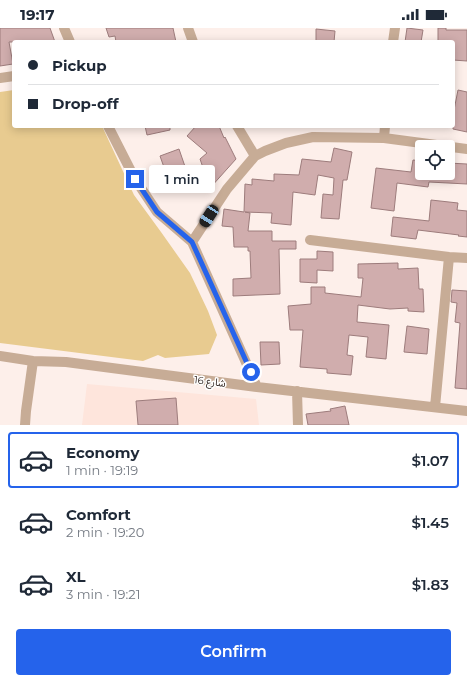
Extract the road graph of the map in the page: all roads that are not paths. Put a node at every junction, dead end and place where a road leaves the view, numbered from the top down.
1 (64, 28) edge
2 (188, 28) edge
3 (395, 28) edge
4 (69, 40) edge
5 (193, 40) edge
6 (394, 40) edge
7 (12, 76) edge
8 (0, 78) edge
9 (109, 128) edge
10 (238, 128) edge
11 (385, 128) edge
12 (384, 138) junction
13 (467, 149) edge
14 (255, 156) junction
15 (310, 240) dead end
16 (192, 242) junction
17 (449, 257) junction
18 (467, 258) edge
19 (0, 356) edge
20 (33, 361) junction
21 (258, 387) junction
22 (297, 391) junction
23 (436, 407) junction
24 (467, 411) edge
25 (25, 425) edge
26 (298, 425) edge

1 - 4 street
2 - 5 street
3 - 6 street
7 - 8 street
9 - 16 street
10 - 14 street
11 - 12 street
12 - 13 street
12 - 14 street
14 - 16 street
15 - 17 street
16 - 21 street
17 - 18 street
17 - 23 street
19 - 20 street, شارع 16
20 - 21 street, شارع 16
20 - 25 street
21 - 22 street, شارع 16
22 - 23 street, شارع 16
22 - 26 street
23 - 24 street, شارع 16

